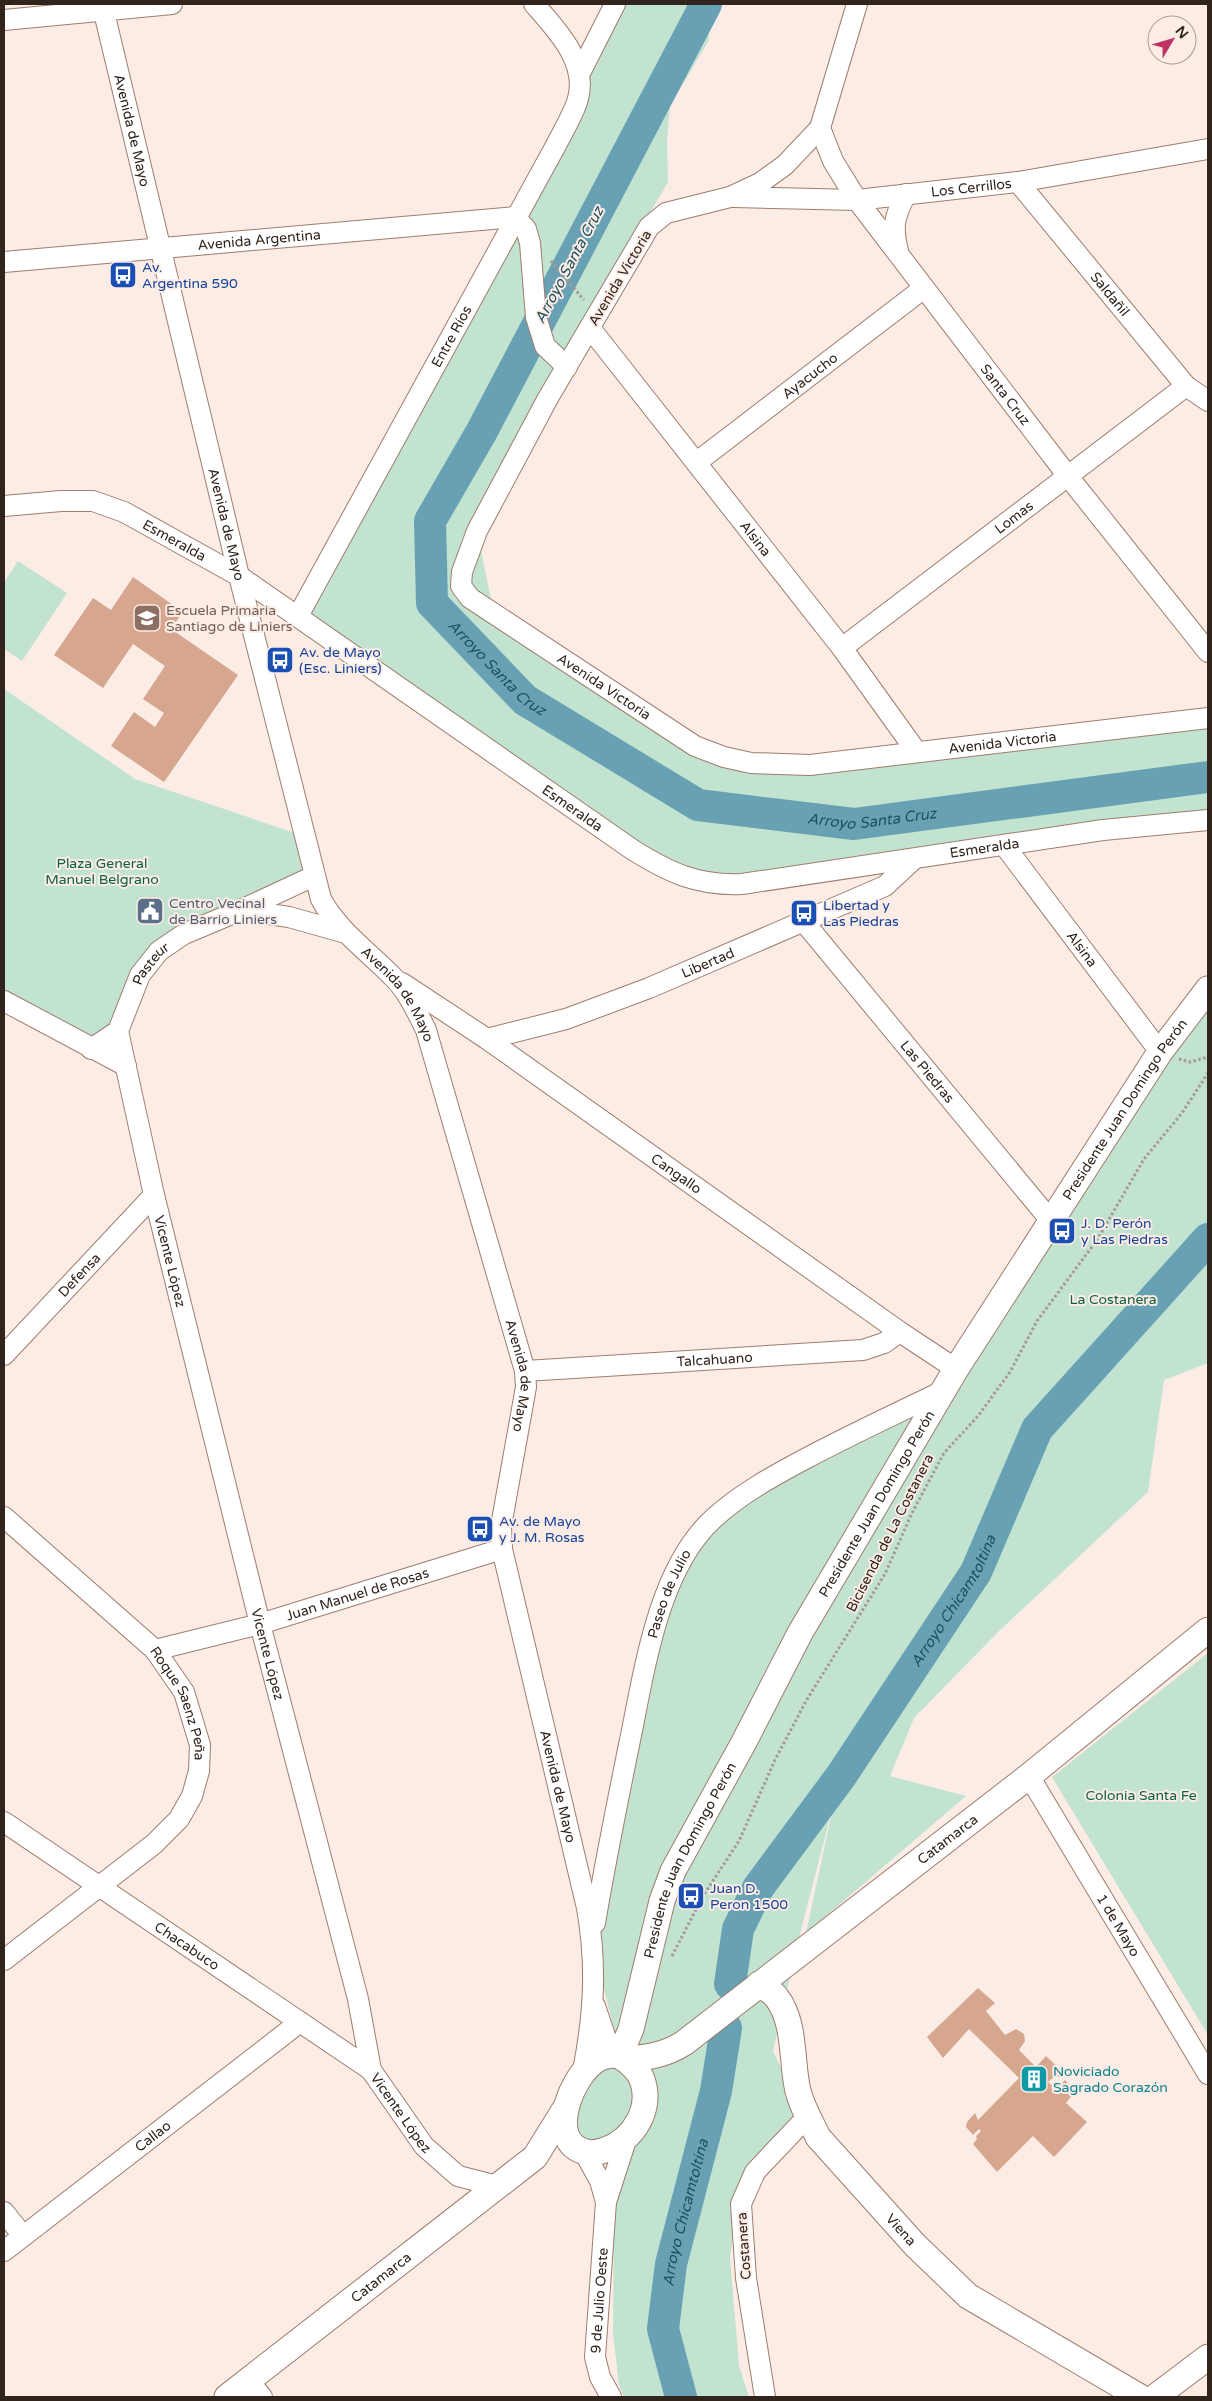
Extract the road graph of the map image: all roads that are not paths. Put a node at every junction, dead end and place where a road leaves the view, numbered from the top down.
1 (172, 4) edge
2 (534, 4) edge
3 (615, 4) edge
4 (857, 4) edge
5 (103, 7) edge
6 (4, 20) edge
7 (580, 73) junction
8 (820, 128) junction
9 (1208, 149) edge
10 (1018, 182) junction
11 (906, 194) junction
12 (730, 197) junction
13 (857, 200) junction
14 (516, 217) junction
15 (161, 248) junction
16 (899, 256) junction
17 (4, 262) edge
18 (924, 288) junction
19 (590, 328) junction
20 (567, 367) junction
21 (1186, 386) junction
22 (1208, 401) edge
23 (697, 462) junction
24 (1066, 475) junction
25 (4, 506) edge
26 (239, 576) junction
27 (298, 616) junction
28 (842, 648) junction
29 (1208, 652) edge
30 (1208, 718) edge
31 (916, 752) junction
32 (1208, 820) edge
33 (1004, 845) junction
34 (914, 858) junction
35 (314, 876) junction
36 (241, 910) junction
37 (804, 922) junction
38 (346, 933) junction
39 (395, 979) junction
40 (1208, 989) edge
41 (4, 1001) edge
42 (118, 1031) junction
43 (487, 1039) junction
44 (91, 1049) junction
45 (1160, 1052) junction
46 (126, 1066) junction
47 (154, 1195) junction
48 (1051, 1221) junction
49 (900, 1332) junction
50 (4, 1355) edge
51 (956, 1369) junction
52 (525, 1371) junction
53 (943, 1391) junction
54 (4, 1517) edge
55 (502, 1549) junction
56 (260, 1624) junction
57 (1208, 1630) edge
58 (155, 1650) junction
59 (1029, 1776) junction
60 (4, 1822) edge
61 (98, 1886) junction
62 (592, 1938) junction
63 (4, 1960) edge
64 (759, 1984) junction
65 (593, 2002) junction
66 (300, 2022) junction
67 (684, 2043) junction
68 (620, 2056) junction
69 (371, 2070) junction
70 (583, 2071) junction
71 (1208, 2074) edge
72 (645, 2103) junction
73 (566, 2107) junction
74 (807, 2116) junction
75 (627, 2137) junction
76 (583, 2151) junction
77 (534, 2157) junction
78 (497, 2186) junction
79 (606, 2202) junction
80 (4, 2212) edge
81 (23, 2236) junction
82 (4, 2251) edge
83 (1208, 2357) edge
84 (255, 2389) edge
85 (227, 2397) edge
86 (611, 2397) edge
87 (765, 2397) edge
88 (1140, 2397) edge
89 (1155, 2397) edge

1 - 5 street
2 - 7 street, Entre Ríos
3 - 7 street
4 - 8 street
5 - 6 street
5 - 15 street, Avenida de Mayo
7 - 14 street, Entre Ríos
8 - 12 street
8 - 13 street, Santa Cruz
9 - 10 street, Los Cerrillos
10 - 11 street, Los Cerrillos
10 - 21 street, Saldañil
11 - 13 street, Los Cerrillos
11 - 16 street
12 - 13 street, Los Cerrillos
12 - 19 street, Avenida Victoria
13 - 16 street, Santa Cruz
14 - 15 street, Avenida Argentina
14 - 20 street
14 - 27 street, Entre Ríos
15 - 17 street, Avenida Argentina
15 - 26 street, Avenida de Mayo
16 - 18 street, Santa Cruz
18 - 23 street, Ayacucho
18 - 24 street, Santa Cruz
19 - 20 street, Avenida Victoria
19 - 23 street, Alsina
20 - 31 street, Avenida Victoria
21 - 22 street, Saldañil
21 - 24 street, Lomas
23 - 28 street, Alsina
24 - 28 street, Lomas
24 - 29 street, Santa Cruz
25 - 26 street, Esmeralda
26 - 27 street, Esmeralda
26 - 35 street, Avenida de Mayo
27 - 34 street, Esmeralda
28 - 31 street, Alsina
30 - 31 street, Avenida Victoria
32 - 33 street, Esmeralda
33 - 34 street, Esmeralda
33 - 45 street, Alsina
34 - 37 street, Libertad
35 - 36 street, Pasteur
35 - 38 street, Avenida de Mayo
36 - 38 street, Pasteur
36 - 42 street, Pasteur
37 - 43 street, Libertad
37 - 48 street, Las Piedras
38 - 39 street, Avenida de Mayo
39 - 43 street, Cangallo
39 - 52 street, Avenida de Mayo
40 - 45 street, Presidente Juan Domingo Perón
41 - 44 street
42 - 44 street
42 - 46 street, Vicente López
43 - 49 street, Cangallo
44 - 46 street
45 - 48 street, Presidente Juan Domingo Perón
46 - 47 street, Vicente López
47 - 50 street, Defensa
47 - 56 street, Vicente López
48 - 51 street, Presidente Juan Domingo Perón
49 - 51 street, Cangallo
49 - 52 street, Talcahuano
51 - 53 street, Presidente Juan Domingo Perón
52 - 55 street, Avenida de Mayo
53 - 62 street, Paseo de Julio
53 - 68 street, Presidente Juan Domingo Perón
54 - 58 street, Roque Saenz Peña
55 - 56 street, Juan Manuel de Rosas
55 - 62 street, Avenida de Mayo
56 - 58 street, Juan Manuel de Rosas
56 - 69 street, Vicente López
57 - 59 street, Catamarca
58 - 61 street, Roque Saenz Peña
59 - 64 street, Catamarca
59 - 71 street, 1 de Mayo
60 - 61 street, Chacabuco
61 - 63 street, Roque Saenz Peña
61 - 66 street, Chacabuco
62 - 65 street, Avenida de Mayo
64 - 67 street, Catamarca
64 - 74 street, Viena
65 - 68 street, Avenida de Mayo
65 - 70 street, Avenida de Mayo
66 - 69 street, Chacabuco
66 - 81 street, Callao
67 - 68 street, Catamarca
67 - 72 street, Catamarca
68 - 70 street
68 - 72 street
69 - 78 street, Vicente López
70 - 73 street
72 - 75 street
73 - 76 street
73 - 77 street, Catamarca
74 - 87 street, Costanera
74 - 88 street, Viena
75 - 76 street
75 - 79 street, 9 de Julio Oeste
76 - 77 street, Catamarca
76 - 79 street, 9 de Julio Oeste
77 - 78 street, Catamarca
78 - 84 street, Catamarca
79 - 86 street, 9 de Julio Oeste
80 - 81 street
81 - 82 street, Callao
83 - 89 street
84 - 85 street, Catamarca

